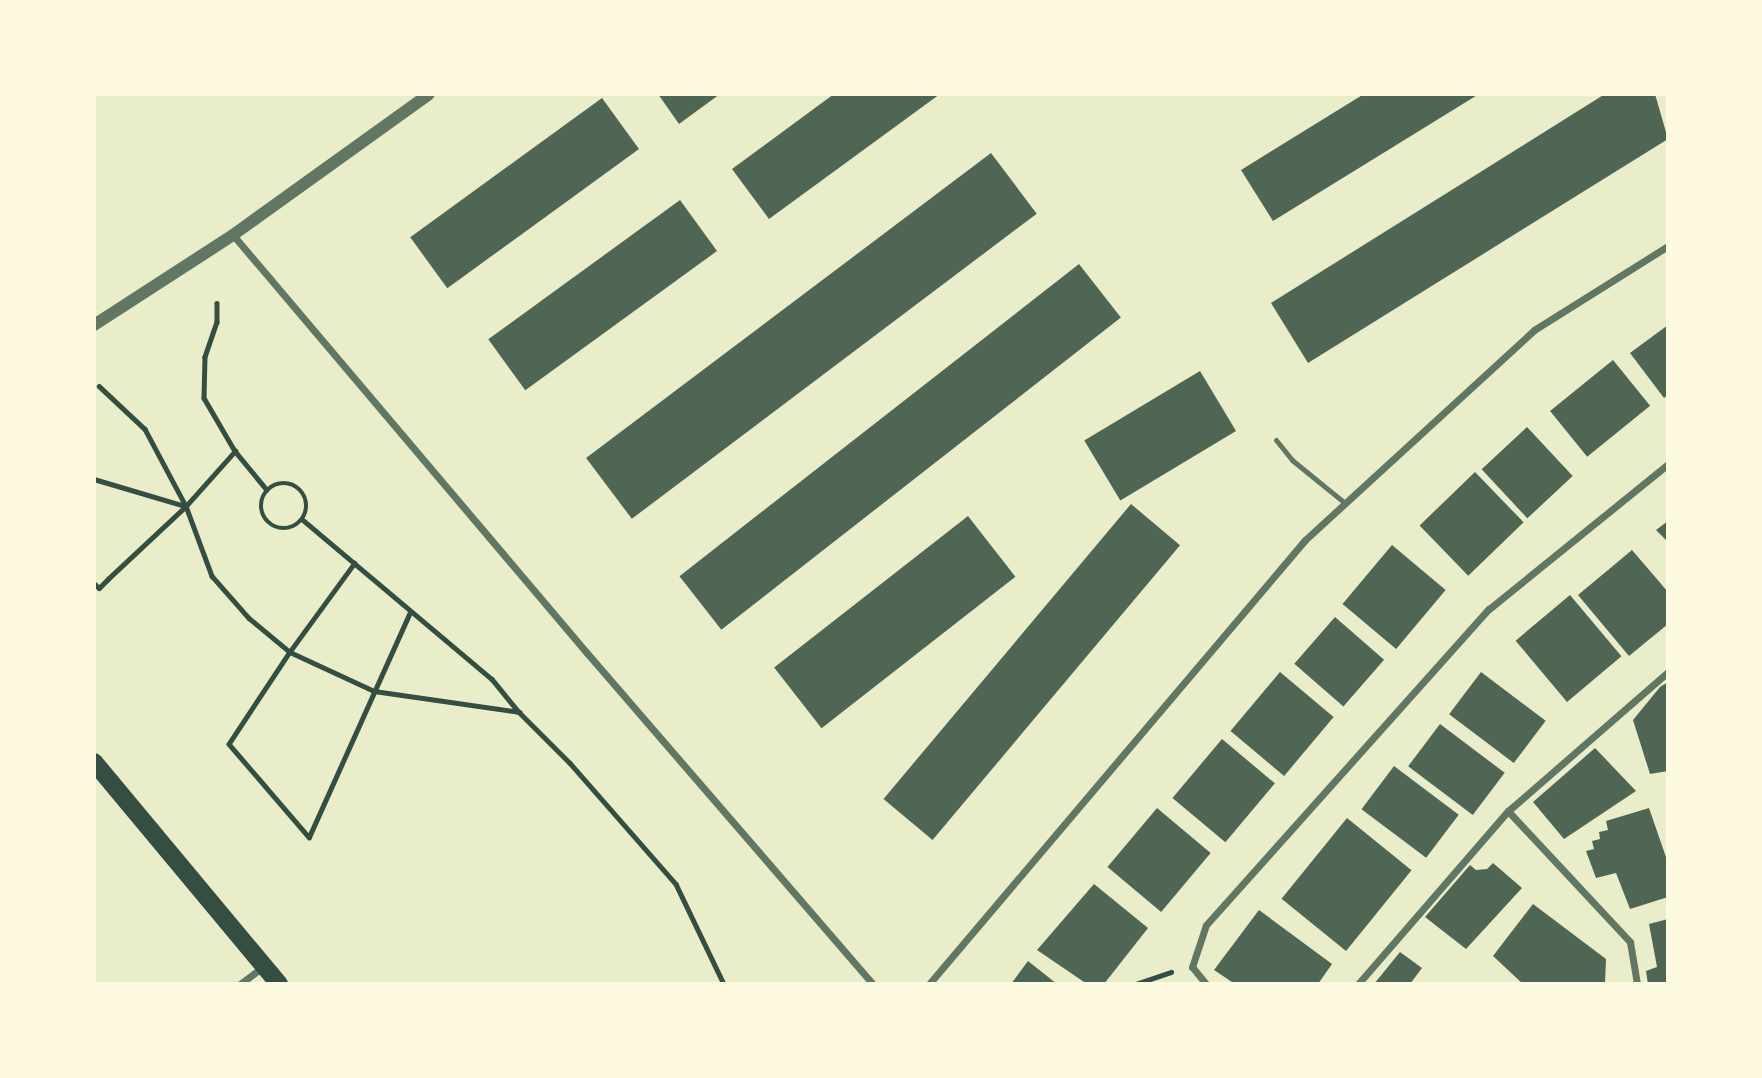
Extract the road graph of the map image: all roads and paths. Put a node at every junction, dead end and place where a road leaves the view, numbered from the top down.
1 (429, 94) edge
2 (233, 235) junction
3 (1668, 246) edge
4 (217, 303) dead end
5 (94, 325) edge
6 (99, 386) dead end
7 (1276, 440) dead end
8 (235, 451) junction
9 (1668, 464) edge
10 (94, 479) edge
11 (267, 491) junction
12 (1345, 503) junction
13 (186, 506) junction
14 (303, 520) junction
15 (355, 563) junction
16 (94, 583) edge
17 (410, 612) junction
18 (290, 652) junction
19 (1668, 672) edge
20 (374, 691) junction
21 (519, 712) junction
22 (94, 762) edge
23 (1508, 811) junction
24 (264, 965) junction
25 (1192, 967) junction
26 (240, 984) edge
27 (279, 984) edge
28 (724, 984) edge
29 (873, 984) edge
30 (929, 984) edge
31 (1136, 984) edge
32 (1206, 984) edge
33 (1358, 984) edge
34 (1637, 984) edge

1 - 2 street
2 - 5 street
2 - 29 street
3 - 12 street
4 - 8 path
6 - 13 path
7 - 12 lane
8 - 11 path
8 - 13 path
9 - 25 street
10 - 13 path
11 - 14 path
11 - 14 path
12 - 30 street
13 - 16 path
13 - 18 path
14 - 15 path
15 - 17 path
15 - 18 path
17 - 20 path
17 - 21 path
18 - 20 path
18 - 20 path
19 - 23 street
20 - 21 path
21 - 28 path
22 - 24 main road
23 - 33 street
23 - 34 street
24 - 26 street
24 - 27 main road
25 - 31 path
25 - 32 street

